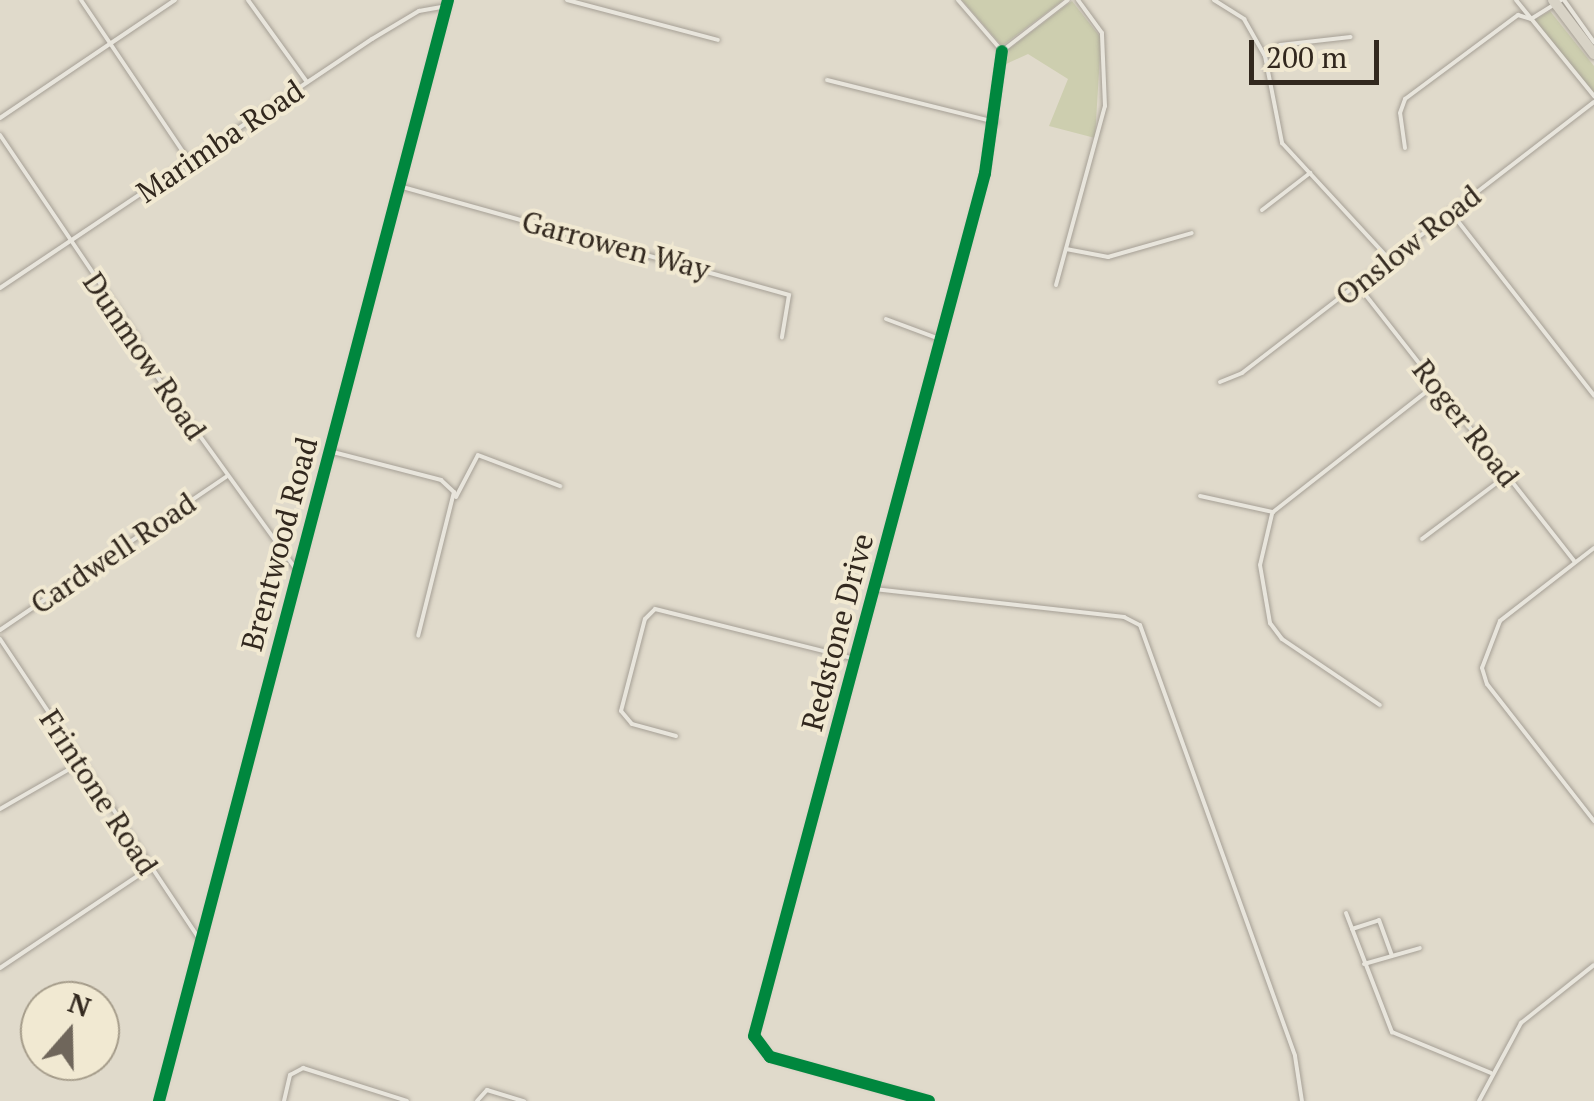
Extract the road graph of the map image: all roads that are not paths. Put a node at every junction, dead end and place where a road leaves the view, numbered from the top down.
1 (80, 0) edge
2 (176, 0) edge
3 (248, 0) edge
4 (567, 0) edge
5 (958, 0) edge
6 (1068, 0) edge
7 (1078, 0) edge
8 (1214, 0) edge
9 (1516, 0) edge
10 (1559, 1) edge
11 (447, 3) edge
12 (1531, 19) junction
13 (1351, 37) dead end
14 (718, 40) dead end
15 (1594, 42) edge
16 (110, 44) junction
17 (1002, 51) junction
18 (1264, 54) junction
19 (1594, 54) edge
20 (827, 80) dead end
21 (307, 82) junction
22 (1594, 99) edge
23 (0, 118) edge
24 (996, 122) junction
25 (0, 134) edge
26 (1405, 148) dead end
27 (190, 162) junction
28 (1310, 173) junction
29 (399, 186) junction
30 (1262, 210) dead end
31 (1450, 211) junction
32 (1192, 232) dead end
33 (69, 241) junction
34 (1066, 248) junction
35 (1389, 259) junction
36 (1357, 284) junction
37 (1056, 285) dead end
38 (0, 288) edge
39 (886, 319) dead end
40 (782, 338) dead end
41 (940, 339) junction
42 (1220, 382) dead end
43 (1436, 384) junction
44 (1594, 395) edge
45 (329, 451) junction
46 (1506, 476) junction
47 (226, 477) junction
48 (560, 486) dead end
49 (1200, 496) dead end
50 (455, 501) junction
51 (1273, 512) junction
52 (1422, 540) dead end
53 (1594, 548) edge
54 (1574, 562) junction
55 (298, 572) junction
56 (874, 588) junction
57 (0, 630) edge
58 (418, 636) dead end
59 (0, 639) edge
60 (855, 659) junction
61 (1380, 704) dead end
62 (676, 736) dead end
63 (80, 763) junction
64 (0, 809) edge
65 (1594, 821) edge
66 (148, 869) junction
67 (1346, 913) dead end
68 (1352, 930) junction
69 (201, 942) junction
70 (1420, 948) dead end
71 (1392, 956) junction
72 (1364, 964) junction
73 (1594, 966) edge
74 (0, 968) edge
75 (1491, 1074) junction
76 (159, 1101) edge
77 (284, 1101) edge
78 (407, 1101) edge
79 (477, 1101) edge
80 (524, 1101) edge
81 (929, 1101) edge
82 (1302, 1101) edge
83 (1480, 1101) edge

1 - 16 street
2 - 16 street
3 - 21 street
4 - 14 street
5 - 17 street
6 - 17 street
7 - 34 street
8 - 18 street
9 - 12 street
10 - 12 street
10 - 15 street
10 - 19 highway
11 - 21 street, Marimba Road
11 - 29 street, Brentwood Road
12 - 22 street
12 - 26 street
13 - 18 street
16 - 23 street
16 - 27 street
17 - 24 street, Redstone Drive
18 - 28 street
20 - 24 street
21 - 27 street, Marimba Road
22 - 31 street, Onslow Road
24 - 41 street, Redstone Drive
25 - 33 street, Dunmow Road
27 - 33 street, Marimba Road
28 - 30 street
28 - 35 street
29 - 40 street, Garrowen Way
29 - 45 street, Brentwood Road
31 - 35 street, Onslow Road
31 - 44 street
32 - 34 street
33 - 38 street, Marimba Road
33 - 47 street, Dunmow Road
34 - 37 street
35 - 36 street, Onslow Road
36 - 42 street, Onslow Road
36 - 43 street, Roger Road
39 - 41 street
41 - 56 street, Redstone Drive
43 - 46 street, Roger Road
43 - 51 street
45 - 50 street
45 - 55 street, Brentwood Road
46 - 52 street
46 - 54 street, Roger Road
47 - 55 street, Dunmow Road
47 - 57 street, Cardwell Road
48 - 50 street
49 - 51 street
50 - 58 street
51 - 61 street
53 - 54 street
54 - 65 street
55 - 69 street, Brentwood Road
56 - 60 street, Redstone Drive
56 - 82 street
59 - 63 street, Frintone Road
60 - 62 street
60 - 81 street, Redstone Drive
63 - 64 street
63 - 66 street, Frintone Road
66 - 69 street, Frintone Road
66 - 74 street
67 - 68 street
68 - 71 street
68 - 72 street
69 - 76 street, Brentwood Road
70 - 71 street
71 - 72 street
72 - 75 street
73 - 75 street
75 - 83 street
77 - 78 street
79 - 80 street

